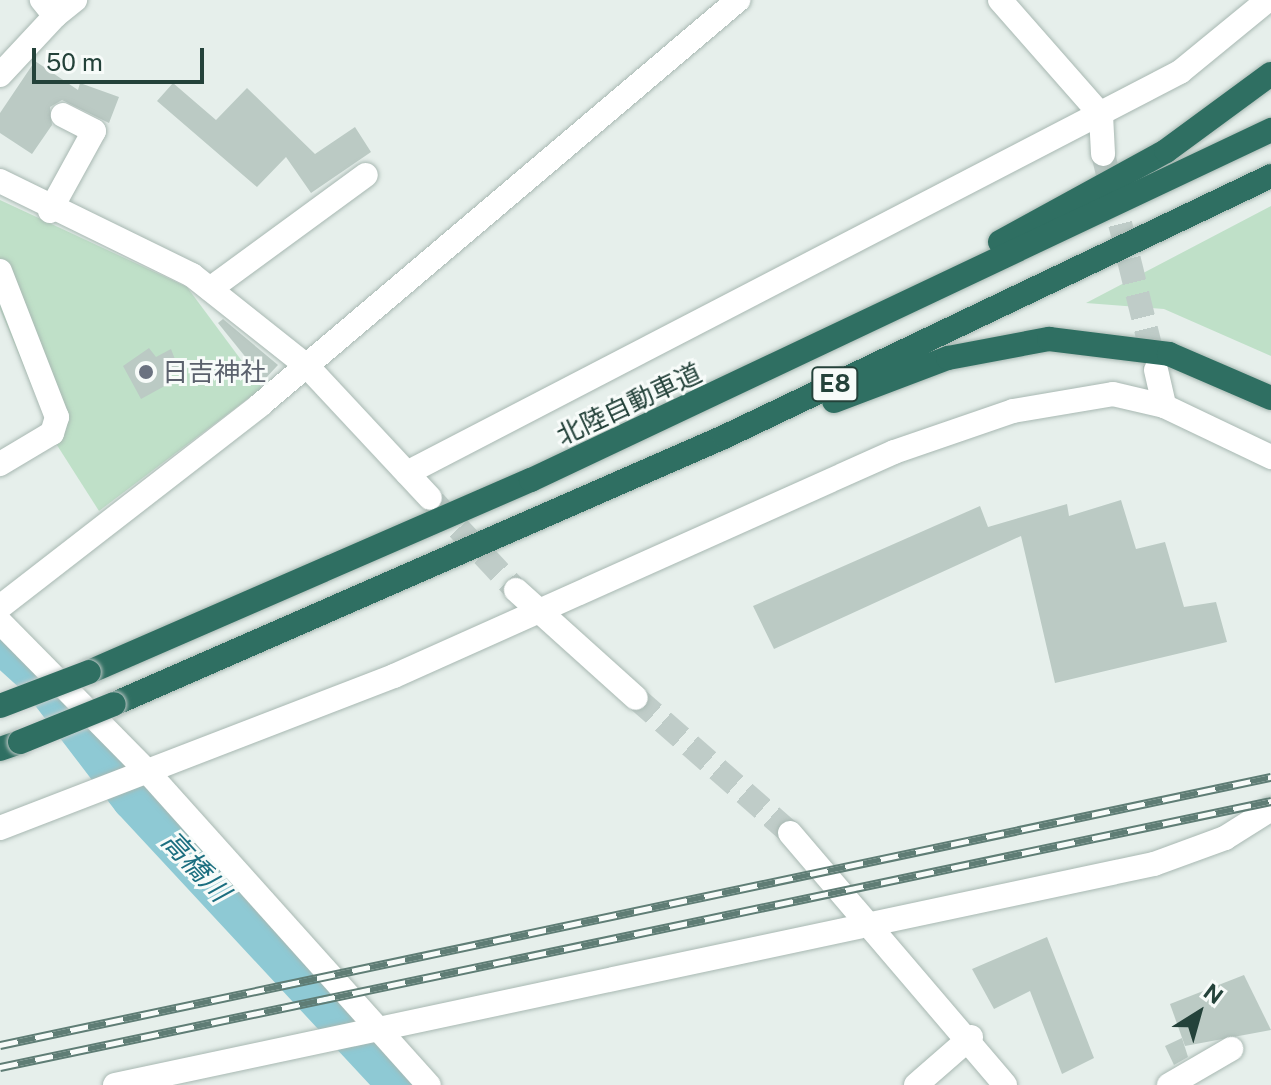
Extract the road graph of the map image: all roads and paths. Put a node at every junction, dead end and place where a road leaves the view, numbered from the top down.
1 (75, 0) edge
2 (738, 0) edge
3 (1000, 0) edge
4 (1268, 0) edge
5 (49, 8) edge
6 (1271, 74) edge
7 (0, 75) edge
8 (63, 115) dead end
9 (1101, 115) junction
10 (1271, 130) edge
11 (1103, 154) tunnel mouth
12 (366, 175) dead end
13 (1271, 176) edge
14 (1, 185) edge
15 (50, 211) junction
16 (0, 271) edge
17 (210, 289) junction
18 (307, 366) junction
19 (1156, 370) tunnel mouth
20 (1271, 398) edge
21 (702, 401) junction
22 (1164, 406) junction
23 (1271, 457) edge
24 (0, 464) edge
25 (407, 473) junction
26 (430, 498) tunnel mouth
27 (397, 585) junction
28 (516, 590) tunnel mouth
29 (0, 607) edge
30 (539, 615) junction
31 (0, 622) edge
32 (636, 698) tunnel mouth
33 (0, 706) edge
34 (10, 746) edge
35 (145, 769) junction
36 (1271, 809) edge
37 (0, 828) edge
38 (790, 833) tunnel mouth
39 (875, 925) junction
40 (379, 1031) junction
41 (971, 1037) junction
42 (1231, 1049) dead end
43 (115, 1085) edge
44 (429, 1085) edge
45 (916, 1085) edge
46 (1005, 1085) edge
47 (1169, 1085) edge

1 - 5 street
2 - 18 street
3 - 9 street
4 - 9 street
5 - 7 street
6 - 21 highway
8 - 15 street
9 - 11 street
9 - 25 street
10 - 21 highway, 北陸自動車道 / E8
12 - 17 street
13 - 27 highway, E8
14 - 15 street
15 - 17 street
16 - 24 street
17 - 18 street
18 - 25 street
18 - 29 street
19 - 22 street
20 - 27 highway
21 - 33 highway, 北陸自動車道 / E8, bridge
22 - 23 street
22 - 30 street
25 - 26 street
27 - 34 highway, E8, bridge
28 - 30 street
30 - 32 street
30 - 35 street
31 - 35 street
35 - 37 street
35 - 40 street
36 - 39 street
38 - 39 street
39 - 40 street
39 - 41 street
40 - 43 street
40 - 44 street
41 - 45 street
41 - 46 street
42 - 47 street

